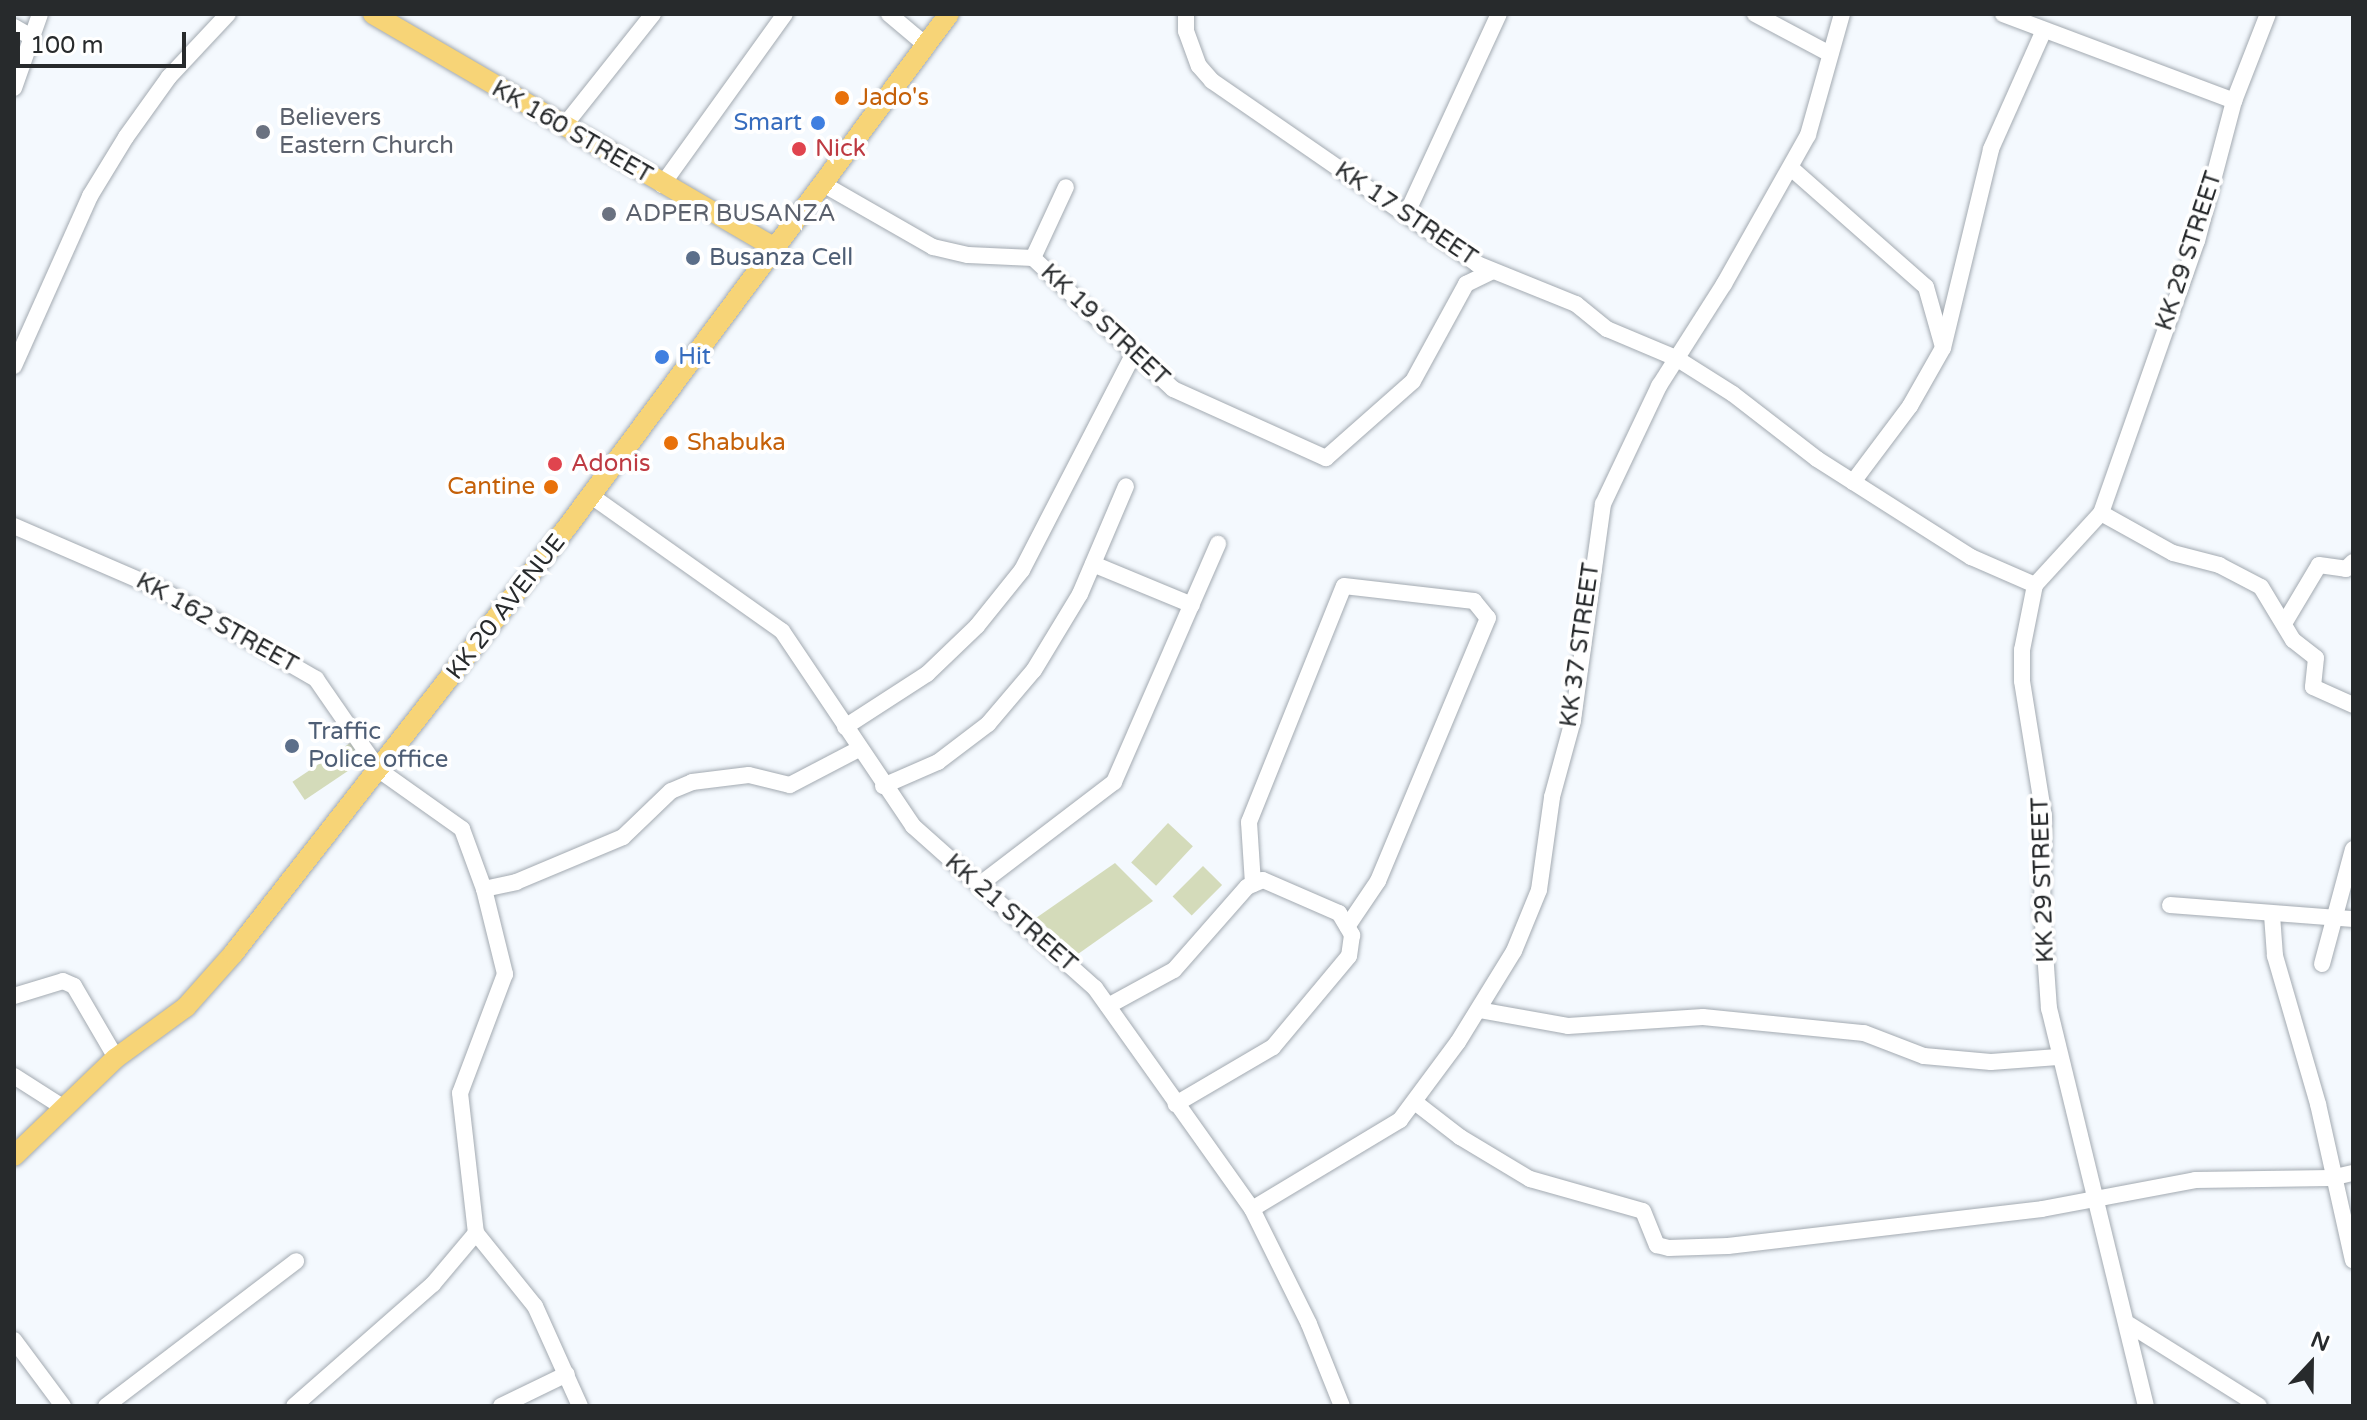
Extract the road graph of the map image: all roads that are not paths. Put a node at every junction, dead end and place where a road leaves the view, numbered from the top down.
1 (40, 14) edge
2 (228, 14) edge
3 (373, 14) edge
4 (653, 14) edge
5 (785, 14) edge
6 (889, 14) edge
7 (949, 14) edge
8 (1186, 14) edge
9 (1499, 14) edge
10 (1755, 14) edge
11 (1842, 14) edge
12 (2003, 14) edge
13 (2268, 14) edge
14 (14, 27) edge
15 (2044, 30) junction
16 (33, 38) junction
17 (927, 46) junction
18 (1830, 54) junction
19 (14, 88) edge
20 (2234, 101) junction
21 (564, 126) junction
22 (1791, 168) junction
23 (823, 184) junction
24 (662, 185) junction
25 (1066, 187) dead end
26 (1406, 215) junction
27 (774, 247) junction
28 (1033, 258) junction
29 (1491, 272) junction
30 (1943, 348) junction
31 (1134, 353) junction
32 (1676, 358) junction
33 (14, 366) edge
34 (1853, 482) junction
35 (1126, 486) dead end
36 (590, 495) junction
37 (2101, 513) junction
38 (14, 526) edge
39 (1218, 544) dead end
40 (2353, 562) edge
41 (1093, 564) junction
42 (2035, 585) junction
43 (1192, 605) junction
44 (2285, 622) junction
45 (2353, 705) edge
46 (845, 727) junction
47 (859, 749) junction
48 (379, 770) junction
49 (883, 786) junction
50 (2353, 851) edge
51 (1253, 884) junction
52 (979, 885) junction
53 (484, 889) junction
54 (2170, 905) dead end
55 (2272, 915) junction
56 (2332, 917) junction
57 (2353, 919) edge
58 (1347, 927) junction
59 (2322, 964) dead end
60 (14, 996) edge
61 (1108, 1006) junction
62 (1479, 1010) junction
63 (2058, 1057) junction
64 (116, 1058) junction
65 (14, 1076) edge
66 (1416, 1103) junction
67 (1176, 1104) junction
68 (64, 1108) junction
69 (14, 1156) edge
70 (2353, 1173) edge
71 (2331, 1178) junction
72 (2097, 1200) junction
73 (1252, 1209) junction
74 (476, 1233) junction
75 (2353, 1260) edge
76 (296, 1261) dead end
77 (2130, 1325) junction
78 (14, 1340) edge
79 (567, 1374) junction
80 (63, 1406) edge
81 (106, 1406) edge
82 (294, 1406) edge
83 (501, 1406) edge
84 (580, 1406) edge
85 (1342, 1406) edge
86 (2146, 1406) edge
87 (2259, 1406) edge

1 - 16 street
2 - 33 street
3 - 21 main road, KK 160 STREET
4 - 21 street
5 - 24 street
6 - 17 street
7 - 17 main road, KK 20 AVENUE
8 - 26 street, KK 17 STREET
9 - 26 street
10 - 18 street
11 - 18 street, KK 37 STREET
12 - 15 street
13 - 20 street, KK 29 STREET
14 - 16 street
15 - 20 street
15 - 30 street
16 - 19 street
17 - 23 main road, KK 20 AVENUE
18 - 22 street, KK 37 STREET
20 - 37 street, KK 29 STREET
21 - 24 main road, KK 160 STREET
22 - 30 street
22 - 32 street, KK 37 STREET
23 - 27 main road, KK 20 AVENUE
23 - 28 street, KK 19 STREET
24 - 27 main road, KK 160 STREET
25 - 28 street
26 - 29 street, KK 17 STREET
27 - 36 main road, KK 20 AVENUE
28 - 31 street, KK 19 STREET
29 - 31 street, KK 19 STREET
29 - 32 street, KK 17 STREET
30 - 34 street
31 - 46 street
32 - 34 street, KK 17 STREET
32 - 62 street, KK 37 STREET
34 - 42 street, KK 17 STREET
35 - 41 street
36 - 46 street, KK 21 STREET
36 - 48 main road, KK 20 AVENUE
37 - 42 street, KK 29 STREET
37 - 44 street
38 - 48 street, KK 162 STREET
39 - 43 street
40 - 44 street
41 - 43 street
41 - 49 street
42 - 63 street, KK 29 STREET
43 - 52 street
44 - 45 street
46 - 47 street, KK 21 STREET
47 - 49 street, KK 21 STREET
47 - 53 street
48 - 53 street
48 - 64 main road, KK 20 AVENUE
49 - 52 street, KK 21 STREET
50 - 56 street
51 - 58 street
51 - 58 street
51 - 61 street
52 - 61 street, KK 21 STREET
53 - 74 street
54 - 55 street
55 - 56 street
55 - 71 street
56 - 57 street
56 - 59 street
58 - 67 street
60 - 64 street
61 - 67 street, KK 21 STREET
62 - 63 street
62 - 66 street, KK 37 STREET
63 - 72 street, KK 29 STREET
64 - 68 main road, KK 20 AVENUE
65 - 68 street
66 - 72 street
66 - 73 street, KK 37 STREET
67 - 73 street, KK 21 STREET
68 - 69 main road, KK 20 AVENUE
70 - 71 street
71 - 72 street
71 - 75 street
72 - 77 street, KK 29 STREET
73 - 85 street, KK 21 STREET
74 - 79 street
74 - 82 street
76 - 81 street
77 - 86 street, KK 29 STREET
77 - 87 street
78 - 80 street
79 - 83 street
79 - 84 street

